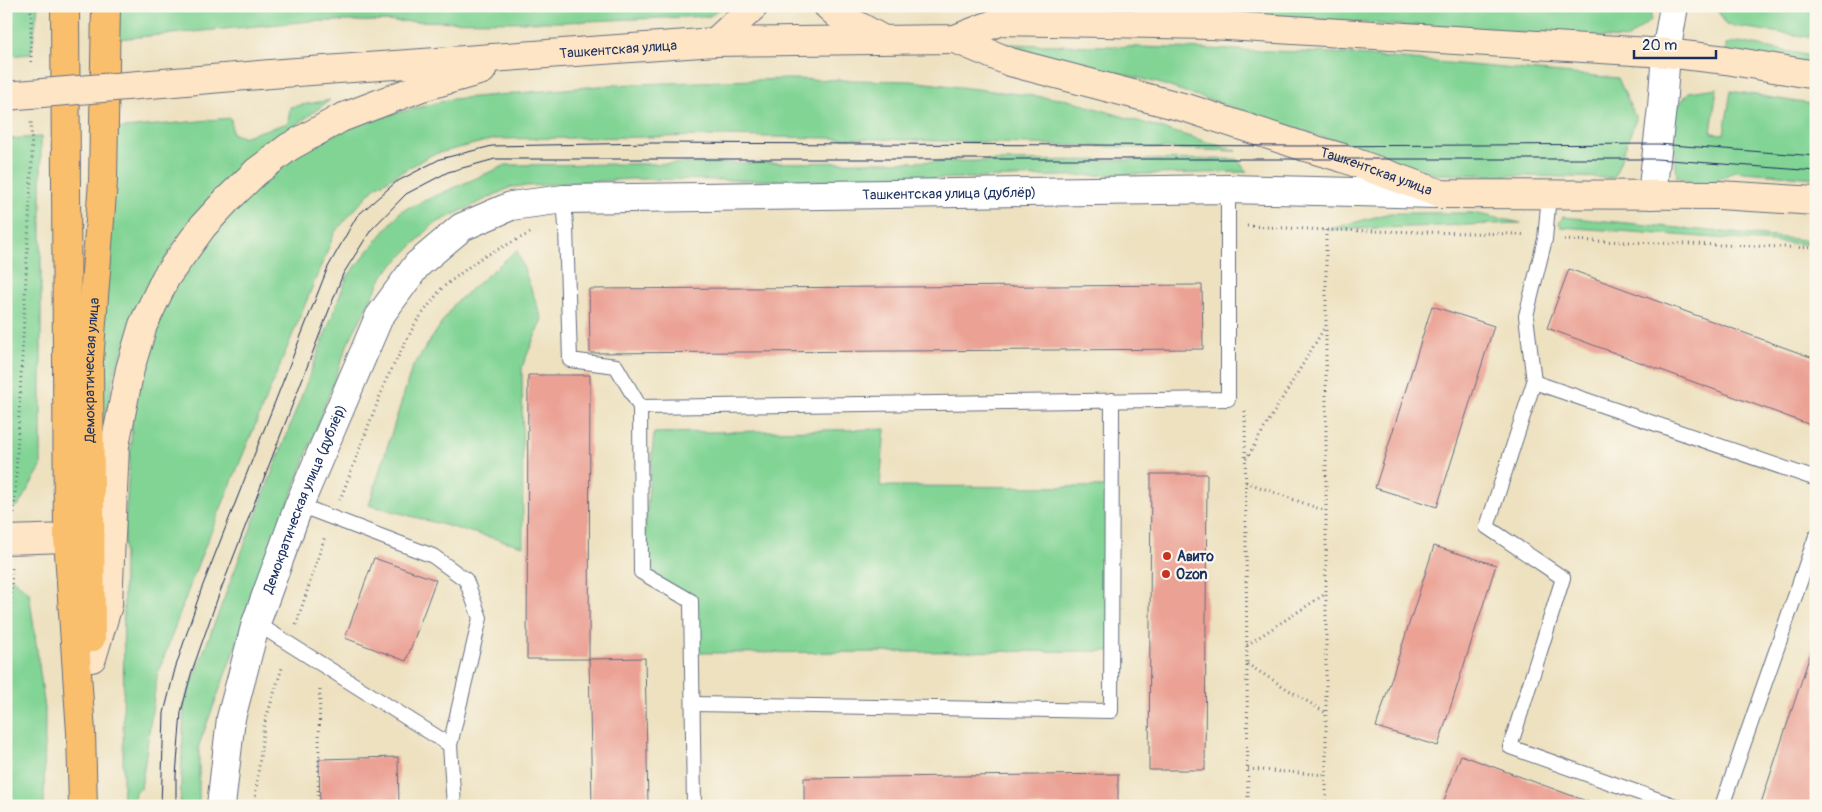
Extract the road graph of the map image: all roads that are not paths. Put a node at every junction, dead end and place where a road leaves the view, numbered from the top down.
1 (65, 6) edge
2 (106, 6) edge
3 (754, 6) edge
4 (828, 6) edge
5 (1674, 6) edge
6 (955, 39) junction
7 (883, 40) junction
8 (715, 42) junction
9 (1666, 53) junction
10 (540, 54) junction
11 (1816, 75) edge
12 (6, 96) edge
13 (1441, 194) junction
14 (1549, 195) junction
15 (1652, 195) junction
16 (564, 199) junction
17 (1227, 200) junction
18 (1816, 201) edge
19 (462, 227) joint
20 (1534, 382) junction
21 (1112, 400) junction
22 (640, 407) junction
23 (1816, 479) edge
24 (299, 505) junction
25 (1816, 536) edge
26 (68, 538) junction
27 (9, 540) edge
28 (256, 623) junction
29 (92, 658) junction
30 (693, 704) junction
31 (81, 733) junction
32 (450, 745) junction
33 (83, 806) edge
34 (221, 806) edge
35 (454, 806) edge
36 (694, 806) edge
37 (1676, 806) edge
38 (1722, 806) edge

1 - 26 main road, Демократическая улица
2 - 29 main road, Демократическая улица
3 - 8 main road
4 - 7 main road
5 - 9 street
6 - 7 main road, Ташкентская улица
6 - 9 main road, Ташкентская улица
6 - 13 main road, Ташкентская улица
7 - 8 main road, Ташкентская улица
8 - 10 main road, Ташкентская улица
9 - 11 main road, Ташкентская улица
9 - 15 street
10 - 12 main road, Ташкентская улица, bridge
10 - 29 main road
13 - 14 main road, Ташкентская улица
13 - 17 street, Ташкентская улица (дублёр)
14 - 15 main road, Ташкентская улица
14 - 20 lane
15 - 18 main road, Ташкентская улица
16 - 17 street, Ташкентская улица (дублёр)
16 - 19 street, Ташкентская улица (дублёр)
16 - 22 lane
17 - 21 lane
19 - 24 street, Демократическая улица (дублёр)
20 - 23 lane
20 - 37 lane
21 - 22 lane
21 - 30 lane
22 - 30 lane
24 - 28 street, Демократическая улица (дублёр)
24 - 32 lane
25 - 38 lane
26 - 27 main road
26 - 31 main road, Демократическая улица
28 - 32 lane
28 - 34 street, Демократическая улица (дублёр)
29 - 31 main road, Демократическая улица
30 - 36 lane
31 - 33 main road, Демократическая улица
32 - 35 lane

